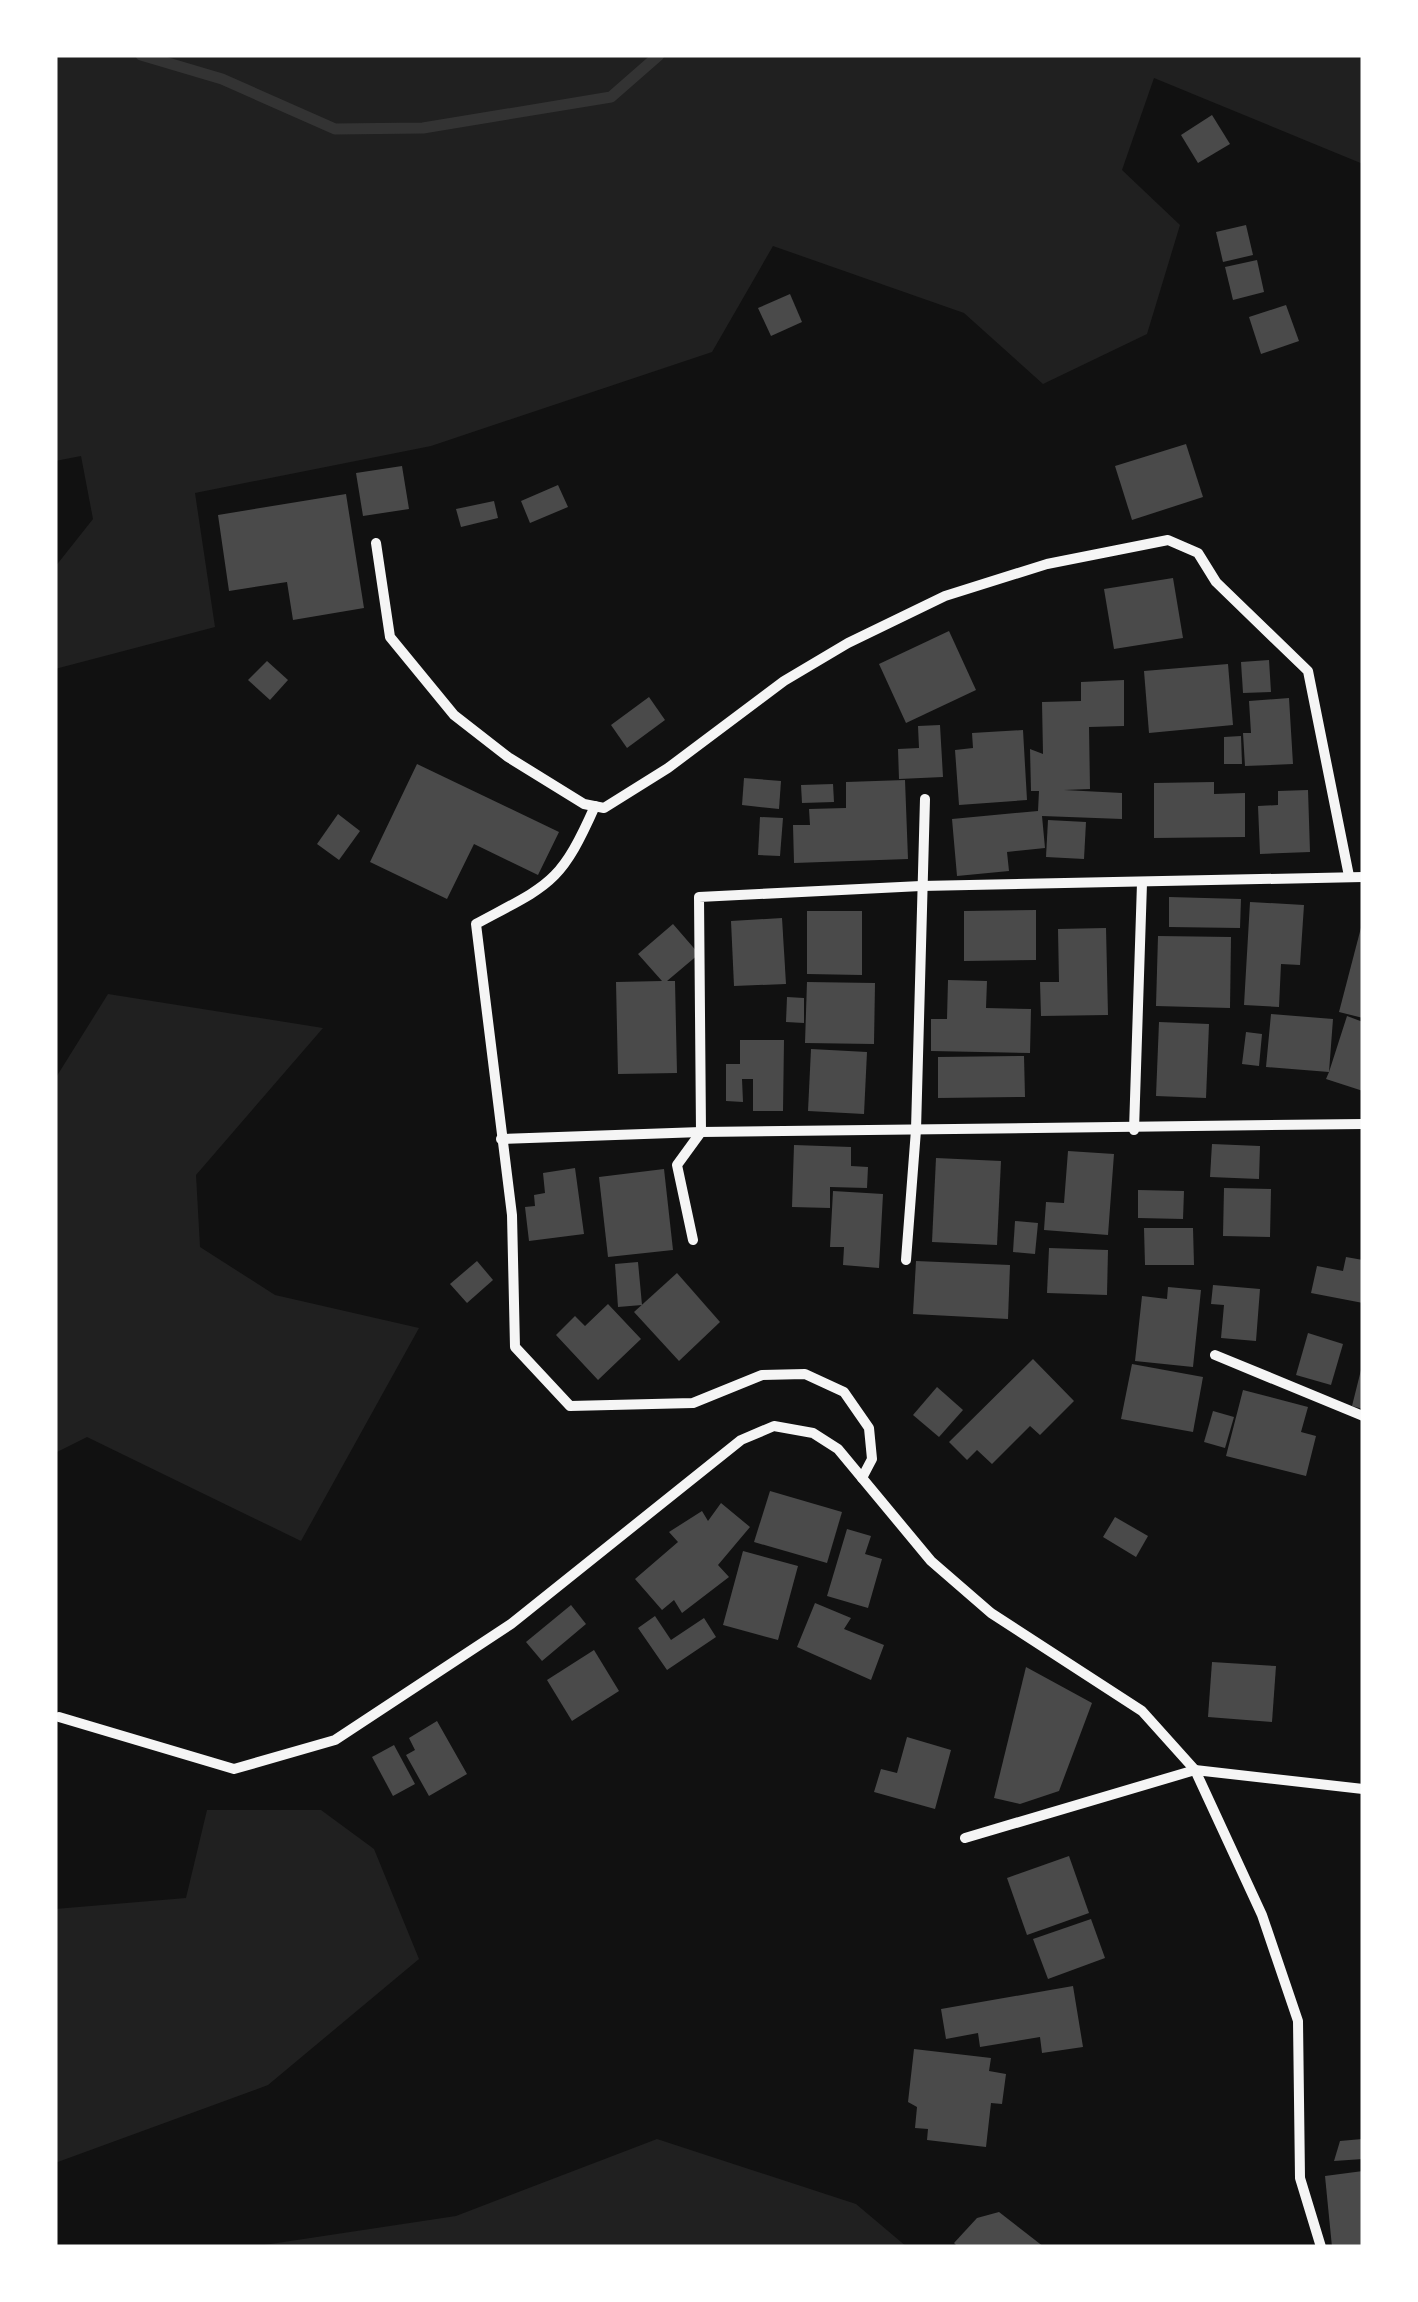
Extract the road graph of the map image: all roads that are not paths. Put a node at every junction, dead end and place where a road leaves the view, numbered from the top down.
1 (376, 543) dead end
2 (924, 799) dead end
3 (595, 806) junction
4 (1349, 876) junction
5 (1363, 877) edge
6 (1142, 882) junction
7 (921, 886) junction
8 (1363, 1124) edge
9 (916, 1130) junction
10 (1134, 1130) junction
11 (702, 1132) junction
12 (501, 1139) junction
13 (693, 1240) dead end
14 (906, 1260) dead end
15 (1216, 1355) dead end
16 (1363, 1416) edge
17 (862, 1478) junction
18 (60, 1717) dead end
19 (1195, 1770) junction
20 (1363, 1789) edge
21 (965, 1838) dead end
22 (1321, 2247) edge

1 - 3 street
2 - 7 street
3 - 4 street
3 - 12 street
4 - 5 street
4 - 6 street
6 - 7 street
6 - 10 street
7 - 9 street
7 - 11 street
8 - 10 street
9 - 10 street
9 - 11 street
9 - 14 street
11 - 12 street
11 - 13 street
12 - 17 street
15 - 16 street
17 - 18 street
17 - 19 street
19 - 20 street
19 - 21 street
19 - 22 street

